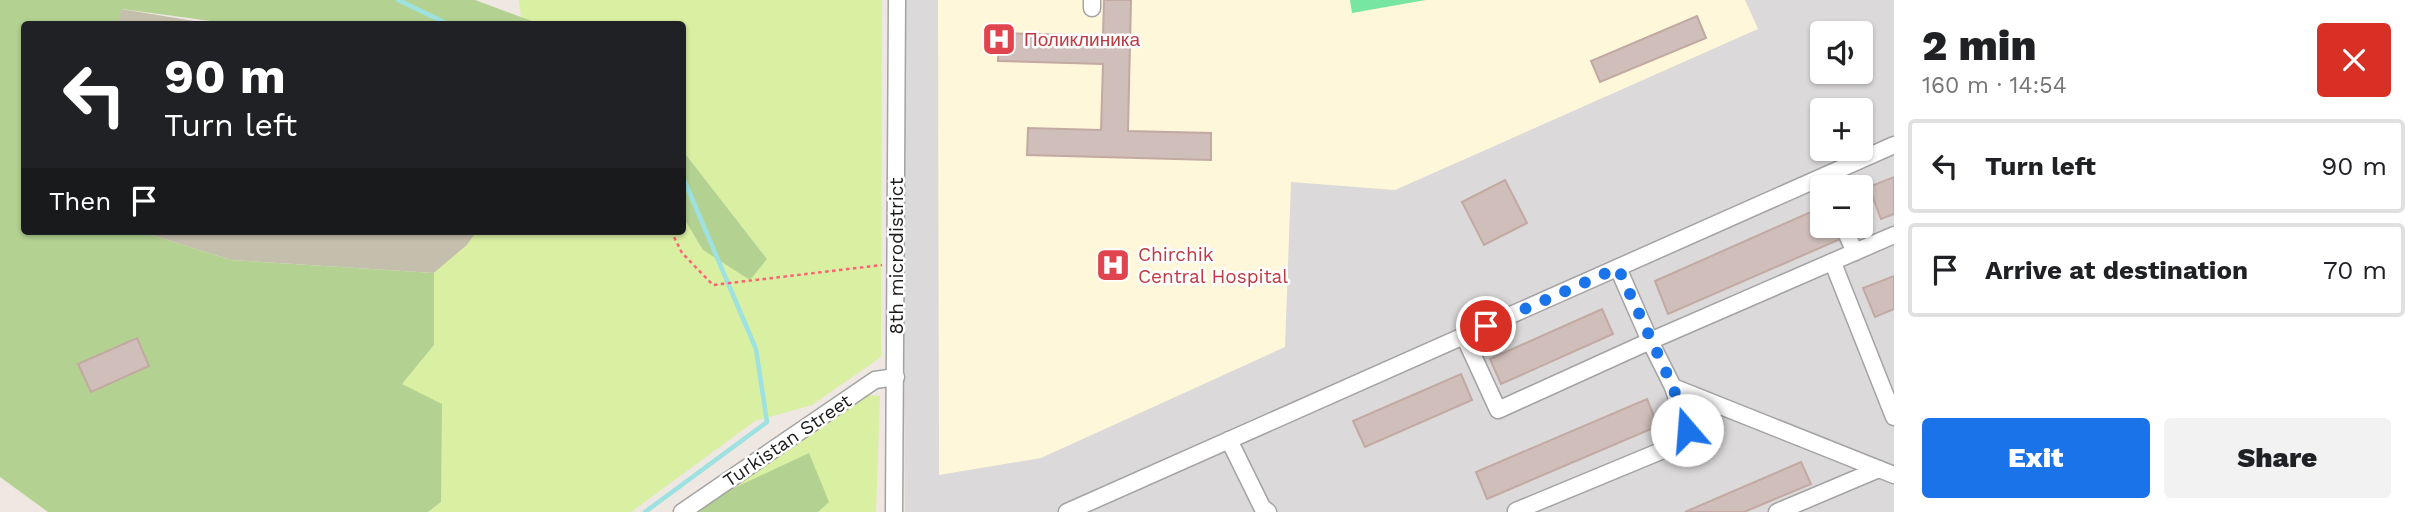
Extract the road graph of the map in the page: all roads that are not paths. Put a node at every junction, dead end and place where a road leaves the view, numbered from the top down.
1 (897, 0) edge
2 (1894, 145) edge
3 (1837, 175) edge
4 (1810, 188) edge
5 (1894, 236) edge
6 (1848, 238) edge
7 (1854, 252) junction
8 (1833, 263) junction
9 (1618, 268) junction
10 (1464, 336) junction
11 (1650, 341) junction
12 (895, 377) junction
13 (1673, 387) junction
14 (1894, 417) edge
15 (1229, 440) junction
16 (1886, 472) edge
17 (682, 512) edge
18 (894, 512) edge
19 (1068, 512) edge
20 (1268, 512) edge
21 (1516, 512) edge
22 (1777, 512) edge

1 - 12 street, 8th microdistrict
2 - 3 street
4 - 9 street
5 - 7 street
6 - 7 street
7 - 8 street
8 - 11 street
8 - 14 street
9 - 10 street
9 - 11 street
10 - 11 street
10 - 15 street
11 - 13 street
12 - 17 street, Turkistan Street
12 - 18 street, 8th microdistrict
13 - 16 street
13 - 21 street
15 - 19 street
15 - 20 street
16 - 22 street

